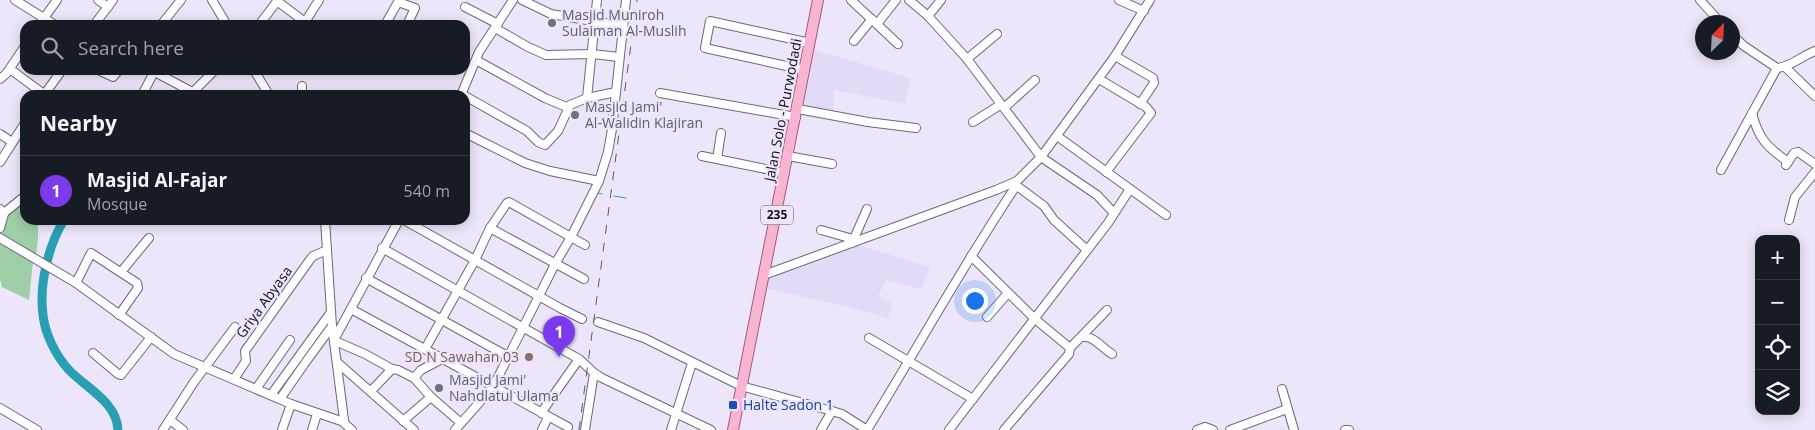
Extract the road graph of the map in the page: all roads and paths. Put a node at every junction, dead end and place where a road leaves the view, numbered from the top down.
1 (15, 0) edge
2 (57, 0) edge
3 (98, 0) edge
4 (113, 0) edge
5 (181, 0) edge
6 (212, 0) edge
7 (278, 0) edge
8 (319, 0) edge
9 (522, 0) edge
10 (597, 0) edge
11 (626, 0) edge
12 (818, 0) edge
13 (851, 0) edge
14 (896, 0) edge
15 (909, 0) edge
16 (941, 0) edge
17 (1119, 0) edge
18 (1150, 0) edge
19 (1700, 0) edge
20 (1712, 0) edge
21 (395, 1) edge
22 (510, 1) edge
23 (108, 7) junction
24 (465, 7) dead end
25 (1705, 7) junction
26 (1144, 11) junction
27 (1713, 15) edge
28 (928, 16) junction
29 (44, 18) junction
30 (47, 20) edge
31 (98, 20) edge
32 (165, 20) edge
33 (223, 20) edge
34 (263, 20) edge
35 (303, 20) edge
36 (309, 20) edge
37 (387, 20) edge
38 (409, 20) edge
39 (595, 21) junction
40 (875, 22) junction
41 (496, 26) junction
42 (623, 26) junction
43 (996, 34) dead end
44 (854, 41) dead end
45 (1740, 42) edge
46 (810, 43) junction
47 (898, 44) dead end
48 (1815, 51) edge
49 (20, 54) edge
50 (592, 54) junction
51 (1115, 56) junction
52 (619, 57) junction
53 (966, 59) junction
54 (476, 60) junction
55 (1781, 67) junction
56 (10, 69) junction
57 (805, 70) junction
58 (58, 75) edge
59 (151, 75) edge
60 (161, 75) edge
61 (211, 75) edge
62 (257, 75) edge
63 (1098, 79) junction
64 (0, 80) edge
65 (1035, 80) dead end
66 (302, 86) dead end
67 (37, 90) edge
68 (48, 90) edge
69 (144, 90) edge
70 (190, 90) edge
71 (198, 90) edge
72 (266, 90) edge
73 (302, 90) edge
74 (465, 90) edge
75 (616, 92) junction
76 (660, 93) dead end
77 (1815, 96) edge
78 (587, 98) junction
79 (470, 99) edge
80 (1140, 104) junction
81 (1002, 106) junction
82 (569, 108) junction
83 (797, 113) junction
84 (1752, 113) junction
85 (973, 122) dead end
86 (916, 128) dead end
87 (20, 132) edge
88 (721, 133) dead end
89 (0, 134) edge
90 (18, 135) joint
91 (470, 136) edge
92 (1057, 136) junction
93 (12, 142) junction
94 (702, 156) dead end
95 (788, 156) junction
96 (1042, 157) junction
97 (717, 159) junction
98 (0, 162) edge
99 (832, 164) dead end
100 (1815, 164) edge
101 (1721, 170) dead end
102 (1106, 172) junction
103 (1815, 172) edge
104 (785, 173) junction
105 (600, 181) junction
106 (1014, 185) junction
107 (1130, 189) junction
108 (20, 199) edge
109 (867, 209) dead end
110 (2, 211) edge
111 (1114, 213) junction
112 (1166, 215) dead end
113 (1789, 220) dead end
114 (325, 225) edge
115 (395, 225) edge
116 (413, 225) edge
117 (0, 228) edge
118 (490, 228) junction
119 (821, 230) dead end
120 (571, 237) junction
121 (0, 238) edge
122 (148, 238) dead end
123 (853, 241) junction
124 (586, 245) dead end
125 (382, 248) junction
126 (327, 250) junction
127 (1087, 250) junction
128 (970, 256) junction
129 (475, 260) junction
130 (555, 264) junction
131 (121, 272) junction
132 (764, 275) junction
133 (366, 278) junction
134 (584, 279) dead end
135 (76, 283) junction
136 (457, 290) junction
137 (1008, 293) junction
138 (539, 297) junction
139 (351, 309) junction
140 (1107, 310) dead end
141 (331, 312) junction
142 (119, 315) junction
143 (988, 317) dead end
144 (1035, 318) junction
145 (582, 319) dead end
146 (441, 320) junction
147 (598, 322) dead end
148 (332, 326) junction
149 (235, 327) dead end
150 (524, 328) junction
151 (150, 337) junction
152 (1082, 337) junction
153 (869, 338) dead end
154 (290, 340) dead end
155 (335, 340) junction
156 (1070, 348) junction
157 (425, 349) junction
158 (93, 353) dead end
159 (1112, 354) dead end
160 (509, 357) junction
161 (442, 359) junction
162 (579, 359) junction
163 (910, 361) junction
164 (338, 363) junction
165 (692, 363) junction
166 (204, 368) junction
167 (392, 369) junction
168 (594, 373) junction
169 (236, 376) dead end
170 (414, 378) junction
171 (741, 386) junction
172 (493, 387) junction
173 (256, 389) junction
174 (1282, 389) dead end
175 (371, 391) junction
176 (271, 395) junction
177 (431, 397) junction
178 (280, 398) junction
179 (972, 399) junction
180 (291, 404) junction
181 (0, 408) edge
182 (1288, 409) junction
183 (832, 410) junction
184 (318, 414) junction
185 (676, 414) junction
186 (544, 415) junction
187 (170, 420) junction
188 (404, 421) junction
189 (344, 422) junction
190 (461, 423) junction
191 (568, 428) dead end
192 (1291, 429) edge
193 (37, 430) edge
194 (163, 430) edge
195 (183, 430) edge
196 (282, 430) edge
197 (312, 430) edge
198 (352, 430) edge
199 (414, 430) edge
200 (455, 430) edge
201 (542, 430) edge
202 (585, 430) edge
203 (671, 430) edge
204 (711, 430) edge
205 (733, 430) edge
206 (821, 430) edge
207 (949, 430) edge
208 (953, 430) edge
209 (1004, 430) edge
210 (1197, 430) edge
211 (1213, 430) edge
212 (1230, 430) edge
213 (1345, 430) edge
214 (1349, 430) edge

1 - 29 street
2 - 29 street
3 - 23 street
4 - 23 street
5 - 32 street
6 - 33 street
7 - 34 street
7 - 35 street
8 - 36 street
9 - 39 street
10 - 39 street
11 - 42 street
12 - 46 main road, Jalan Solo - Purwodadi / 235
13 - 40 street
14 - 40 street
15 - 28 street
16 - 28 street
17 - 26 street
18 - 26 street
19 - 25 street
20 - 25 street
21 - 37 street
21 - 38 street
22 - 41 street
23 - 31 street
24 - 41 street
25 - 27 street
26 - 51 street
28 - 53 street
29 - 30 street
39 - 42 street
39 - 50 street
40 - 44 street
40 - 47 street
41 - 50 street
41 - 54 street
42 - 52 street
43 - 53 street
45 - 55 street
46 - 57 main road, Jalan Solo - Purwodadi / 235
46 - 57 street
48 - 55 street
49 - 56 street
50 - 52 street
50 - 78 street
51 - 63 street
51 - 80 street
52 - 75 street
53 - 81 street
54 - 74 street
54 - 82 street
55 - 77 street
55 - 84 street
56 - 64 street
56 - 67 street
57 - 83 main road, Jalan Solo - Purwodadi / 235
58 - 68 street
59 - 69 street
60 - 70 street
61 - 71 street
62 - 72 street
63 - 80 street
63 - 92 street
65 - 81 street
66 - 73 street
75 - 78 street
75 - 105 street
76 - 83 street
78 - 82 street
79 - 82 street
80 - 102 street
81 - 85 street
81 - 96 street
83 - 86 street
83 - 95 main road, Jalan Solo - Purwodadi / 235
84 - 100 street
84 - 101 street
87 - 90 street
88 - 97 street
89 - 93 street
90 - 93 street
91 - 105 street
92 - 96 street
92 - 102 street
93 - 98 street
94 - 97 street
95 - 99 street
95 - 104 main road, Jalan Solo - Purwodadi / 235
96 - 106 street
96 - 111 street
97 - 104 street
102 - 107 street
103 - 113 street
104 - 132 main road, Jalan Solo - Purwodadi / 235
105 - 120 street
106 - 123 street
106 - 127 street
106 - 128 street
107 - 111 street
107 - 112 street
108 - 110 street
109 - 123 street
110 - 117 street
111 - 127 street
114 - 126 street
115 - 125 street
116 - 129 street
118 - 120 street
118 - 129 street
118 - 130 street
119 - 123 street
120 - 124 street
120 - 130 street
121 - 135 street
122 - 131 street
123 - 132 street
125 - 133 street
125 - 136 street
126 - 141 street
126 - 169 street, Griya Abyasa
127 - 144 street
128 - 137 street
128 - 163 street
129 - 136 street
129 - 138 street
130 - 134 street
130 - 138 street
131 - 135 street
131 - 142 street
132 - 171 main road, Jalan Solo - Purwodadi / 235
133 - 139 street
133 - 146 street
135 - 142 street
136 - 146 street
136 - 150 street
137 - 143 street
137 - 144 street
138 - 145 street
138 - 150 street
139 - 155 street
139 - 157 street
140 - 152 street
141 - 148 street
141 - 176 street
142 - 151 street
144 - 156 street
144 - 179 street
146 - 157 street
146 - 160 street
147 - 165 street
148 - 155 street
148 - 178 street
149 - 166 street
150 - 160 street
150 - 162 street
151 - 158 street
151 - 166 street
152 - 156 street
152 - 159 street
153 - 163 street
154 - 173 street
155 - 164 street
155 - 167 street
156 - 209 street
157 - 161 street
160 - 172 street
161 - 170 street
161 - 172 street
162 - 168 street
162 - 186 street
163 - 179 street
163 - 183 street
164 - 175 street
164 - 189 street
165 - 171 street
165 - 185 street
166 - 173 street
166 - 187 street
167 - 170 street
167 - 175 street
168 - 185 street
168 - 202 street
170 - 177 street
171 - 183 street
171 - 205 main road, Jalan Solo - Purwodadi / 235
172 - 186 street
172 - 190 street
173 - 176 street
174 - 182 street
175 - 188 street
176 - 178 street
177 - 188 street
177 - 190 street
178 - 180 street
179 - 207 street
180 - 184 street
180 - 196 street
181 - 193 street
182 - 192 street
182 - 212 street
183 - 206 street
184 - 189 street
184 - 197 street
185 - 203 street
185 - 204 street
186 - 191 street
186 - 201 street
187 - 194 street
187 - 195 street
188 - 199 street
189 - 198 street
190 - 200 street
207 - 208 street
210 - 211 street
213 - 214 street

